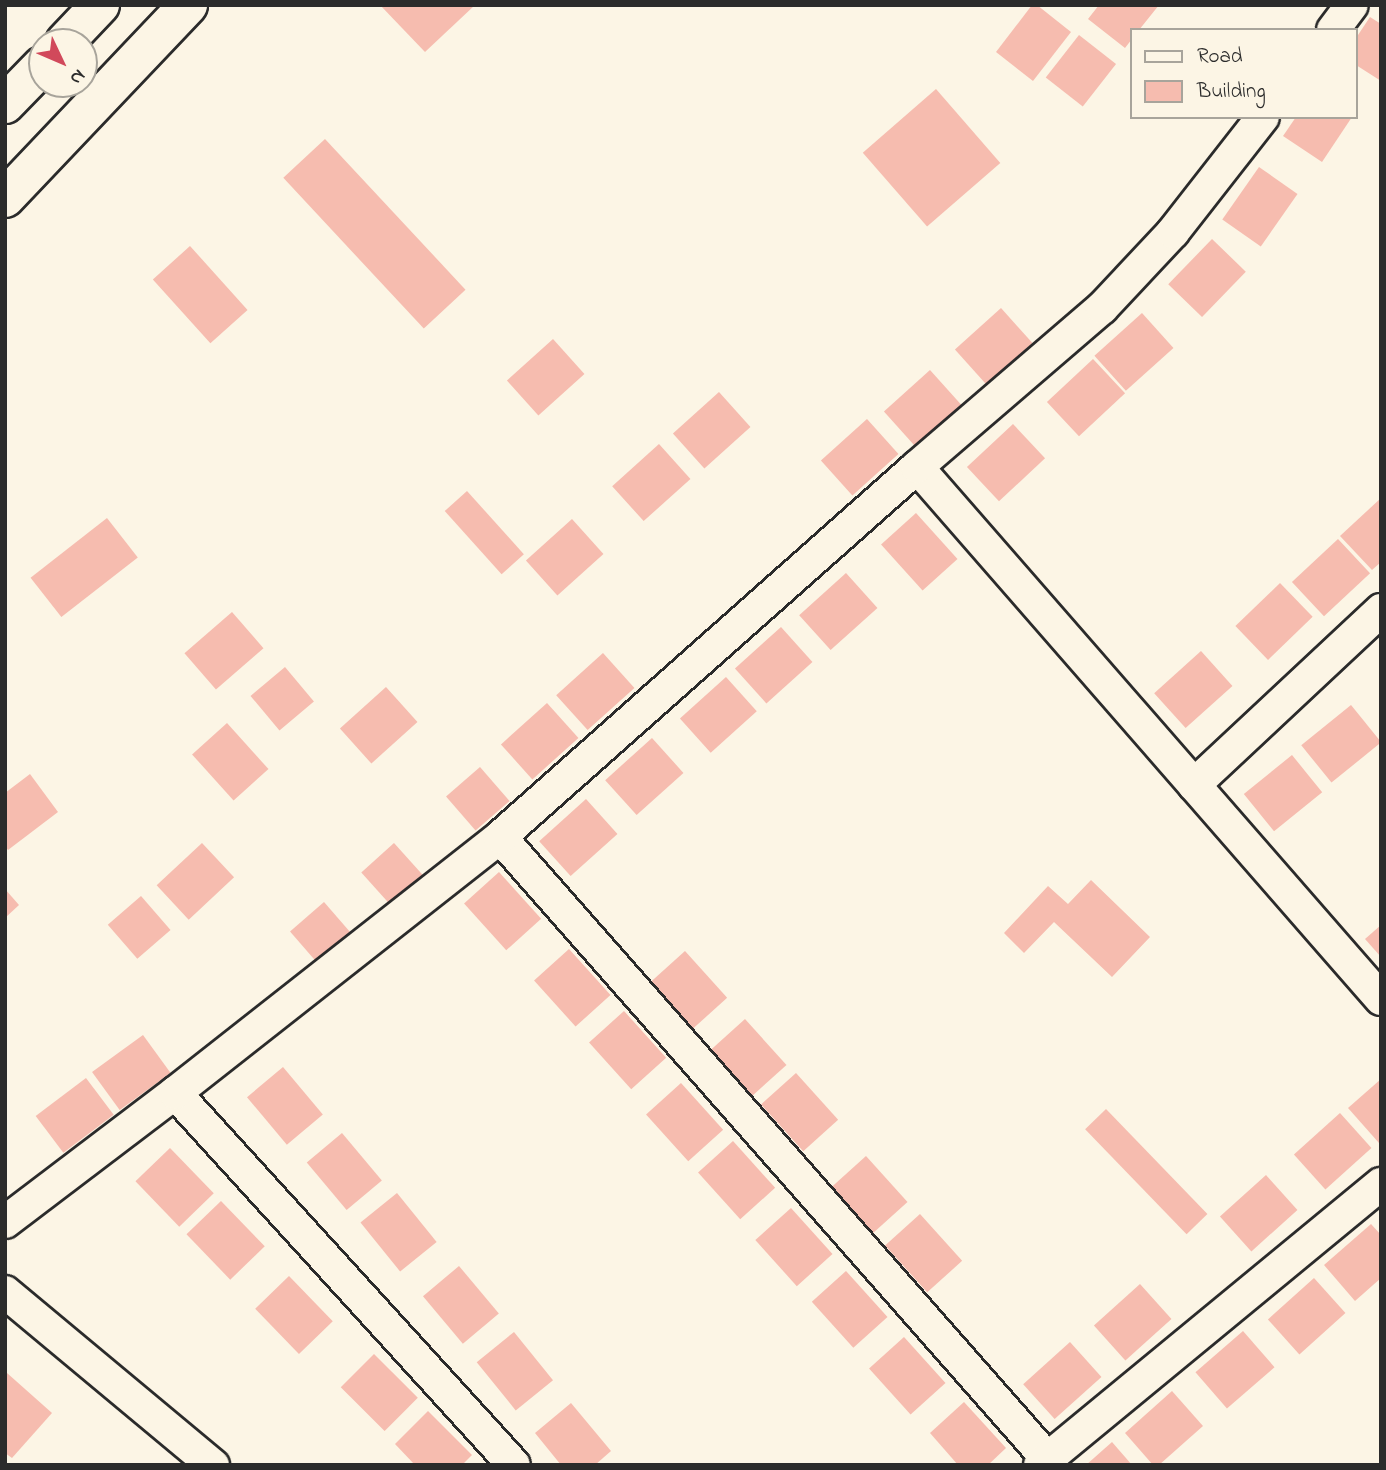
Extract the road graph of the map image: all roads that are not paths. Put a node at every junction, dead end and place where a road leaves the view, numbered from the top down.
1 (100, 5) edge
2 (188, 5) edge
3 (1352, 5) edge
4 (78, 28) edge
5 (1334, 28) edge
6 (28, 80) edge
7 (5, 104) edge
8 (1262, 119) edge
9 (5, 198) edge
10 (917, 467) junction
11 (1381, 610) edge
12 (1194, 785) junction
13 (500, 837) junction
14 (1381, 999) edge
15 (175, 1093) junction
16 (1381, 1184) edge
17 (5, 1222) edge
18 (5, 1292) edge
19 (1044, 1462) edge
20 (213, 1465) edge
21 (514, 1465) edge

1 - 4 main road
2 - 9 main road
3 - 5 street
6 - 7 main road
8 - 10 street
10 - 12 street
10 - 13 street
11 - 12 street
12 - 14 street
13 - 15 street
13 - 19 street
15 - 17 street
15 - 21 street
16 - 19 street
18 - 20 street

